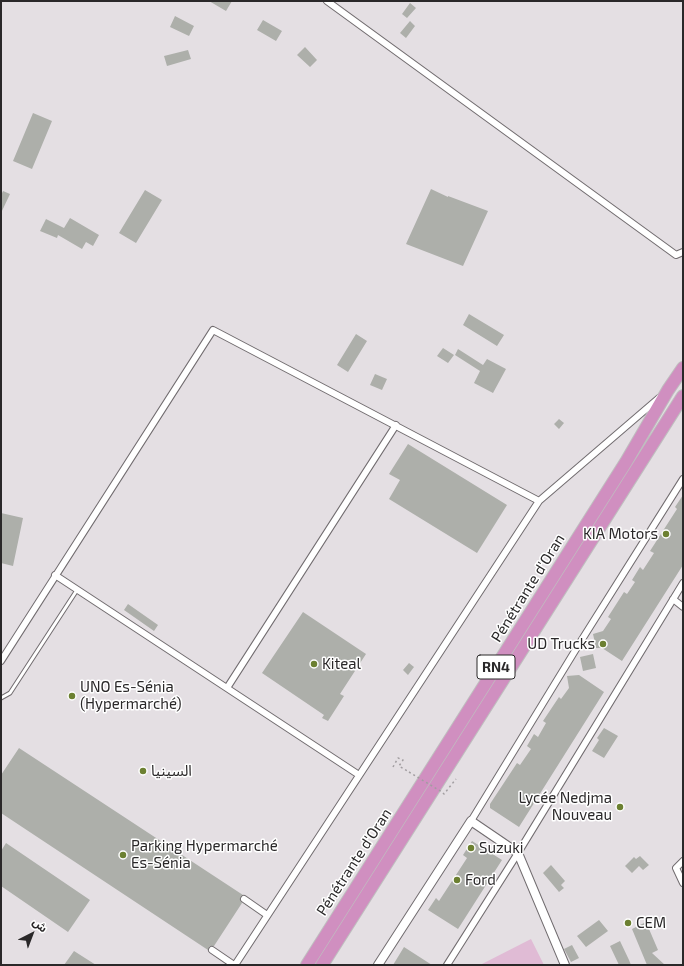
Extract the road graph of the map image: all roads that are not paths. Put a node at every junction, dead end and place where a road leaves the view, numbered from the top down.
1 (327, 1) edge
2 (683, 252) edge
3 (683, 368) edge
4 (668, 390) junction
5 (683, 396) edge
6 (396, 425) junction
7 (683, 479) edge
8 (539, 500) junction
9 (55, 576) junction
10 (683, 583) edge
11 (77, 590) junction
12 (673, 599) junction
13 (683, 607) edge
14 (1, 661) edge
15 (227, 688) junction
16 (1, 698) edge
17 (359, 774) junction
18 (471, 821) junction
19 (518, 853) junction
20 (683, 861) edge
21 (683, 883) edge
22 (244, 899) dead end
23 (268, 915) junction
24 (212, 950) dead end
25 (235, 965) edge
26 (307, 965) edge
27 (322, 965) edge
28 (378, 965) edge
29 (448, 965) edge
30 (565, 965) edge

1 - 2 street
3 - 4 highway, Pénétrante d'Oran / RN4
4 - 8 street
4 - 26 highway, Pénétrante d'Oran / RN4
5 - 27 highway, Pénétrante d'Oran / RN4
6 - 8 street
6 - 9 street
6 - 15 street
7 - 18 street
8 - 17 street
9 - 11 street
9 - 14 street
10 - 12 street
11 - 15 street
11 - 16 lane
12 - 13 street
12 - 19 street
15 - 17 street
17 - 23 street
18 - 19 street
18 - 28 street
19 - 29 street
19 - 30 street
20 - 21 street
22 - 23 street
23 - 25 street
24 - 25 street

